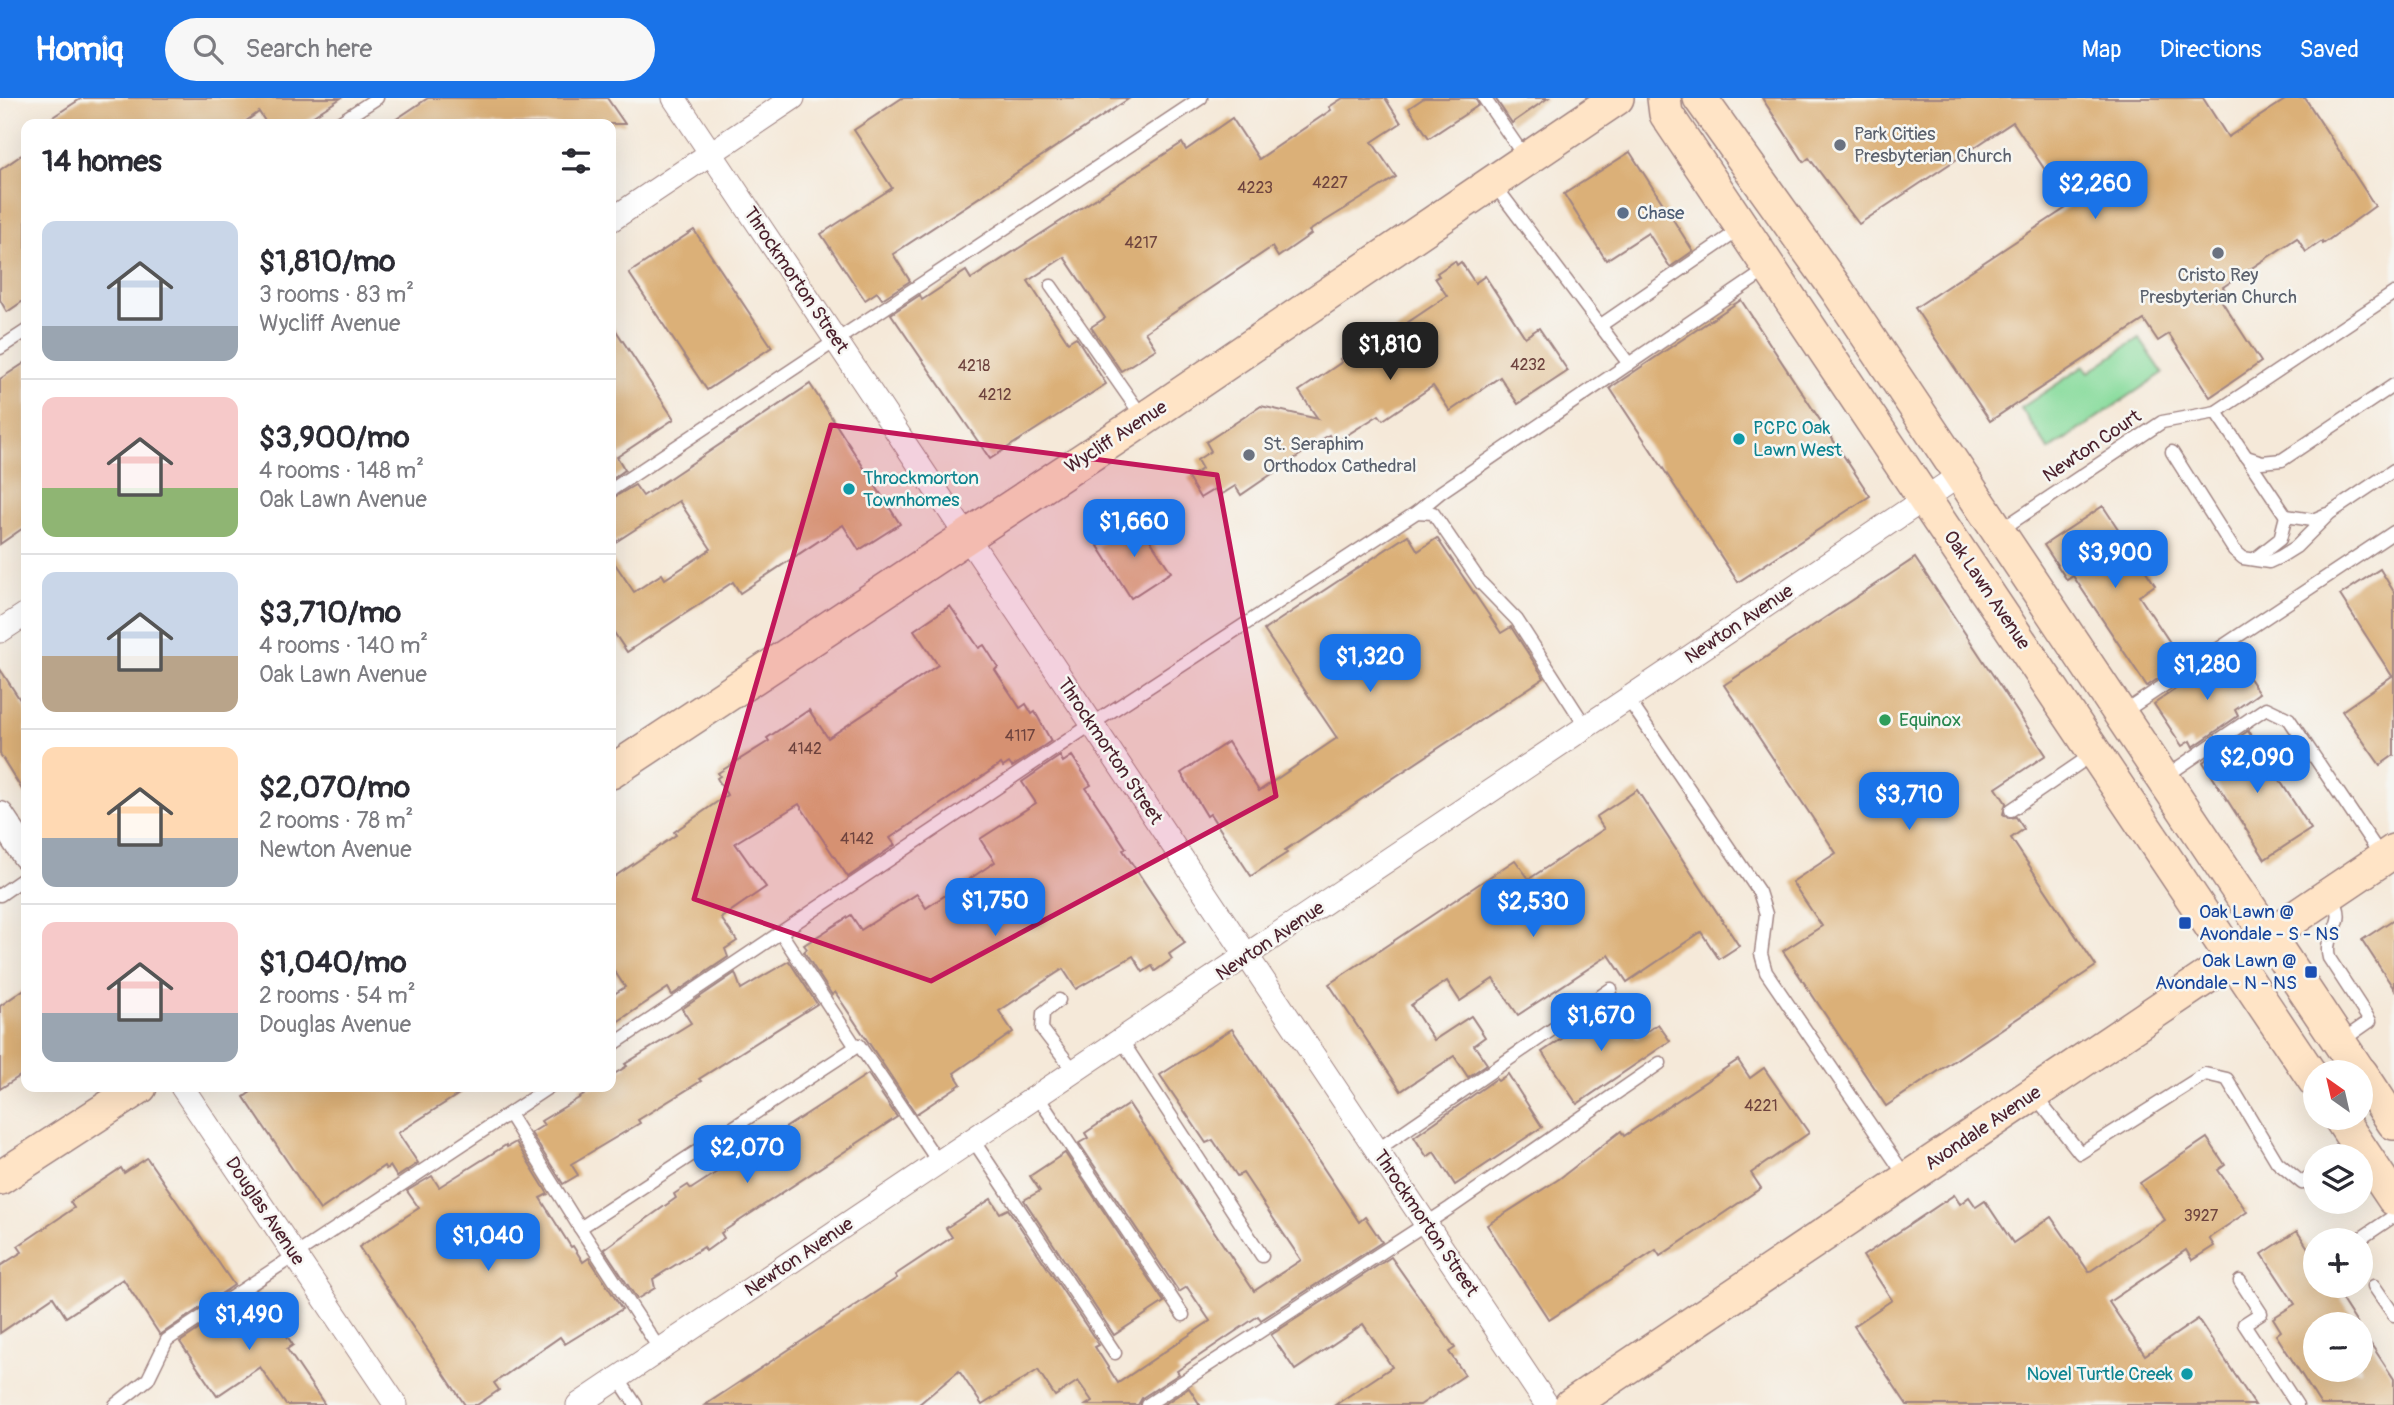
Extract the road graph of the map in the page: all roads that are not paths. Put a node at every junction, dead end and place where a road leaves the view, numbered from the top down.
1 (377, 98) edge
2 (674, 98) edge
3 (793, 98) edge
4 (1201, 98) edge
5 (1484, 98) edge
6 (1617, 98) edge
7 (1664, 98) edge
8 (1700, 98) edge
9 (345, 119) edge
10 (711, 153) junction
11 (1526, 160) junction
12 (1493, 183) junction
13 (616, 217) edge
14 (1743, 227) junction
15 (1770, 268) junction
16 (1051, 286) dead end
17 (2394, 293) edge
18 (1601, 325) junction
19 (21, 334) edge
20 (837, 341) junction
21 (0, 348) edge
22 (1629, 364) junction
23 (2394, 385) edge
24 (2216, 412) junction
25 (1144, 419) junction
26 (2172, 452) dead end
27 (2246, 457) junction
28 (2394, 470) edge
29 (1960, 475) junction
30 (616, 488) edge
31 (1926, 498) junction
32 (1417, 512) junction
33 (2330, 513) junction
34 (2286, 516) junction
35 (2394, 531) edge
36 (1998, 532) junction
37 (966, 535) junction
38 (1964, 555) junction
39 (2256, 558) junction
40 (21, 617) edge
41 (0, 632) edge
42 (1628, 699) junction
43 (2120, 714) junction
44 (1092, 724) junction
45 (1586, 727) junction
46 (2096, 752) junction
47 (616, 769) edge
48 (2163, 778) junction
49 (2011, 810) dead end
50 (0, 816) edge
51 (21, 848) edge
52 (2388, 855) edge
53 (21, 880) edge
54 (2331, 894) junction
55 (0, 895) edge
56 (781, 933) junction
57 (2269, 936) junction
58 (1247, 956) junction
59 (2234, 960) junction
60 (1611, 989) dead end
61 (1059, 1000) dead end
62 (1122, 1041) junction
63 (2340, 1042) junction
64 (616, 1043) edge
65 (856, 1047) junction
66 (2352, 1060) edge
67 (1660, 1063) dead end
68 (2303, 1063) edge
69 (1075, 1072) junction
70 (132, 1092) edge
71 (185, 1092) edge
72 (542, 1092) edge
73 (2373, 1092) edge
74 (2034, 1094) junction
75 (1038, 1097) junction
76 (509, 1114) junction
77 (2394, 1123) edge
78 (2346, 1130) edge
79 (973, 1140) junction
80 (1377, 1150) junction
81 (939, 1163) junction
82 (0, 1178) edge
83 (1908, 1179) junction
84 (2303, 1182) edge
85 (2394, 1199) edge
86 (2394, 1216) edge
87 (1426, 1223) junction
88 (580, 1228) junction
89 (2373, 1230) edge
90 (294, 1254) junction
91 (1262, 1256) dead end
92 (2239, 1281) dead end
93 (2374, 1286) dead end
94 (2389, 1299) edge
95 (1183, 1315) dead end
96 (2394, 1315) edge
97 (660, 1350) junction
98 (1115, 1353) dead end
99 (618, 1378) junction
100 (115, 1405) edge
101 (396, 1405) edge
102 (578, 1405) edge
103 (636, 1405) edge
104 (1147, 1405) edge
105 (1547, 1405) edge
106 (1571, 1405) edge
107 (2297, 1405) edge

1 - 9 lane
2 - 10 street, Throckmorton Street
3 - 10 street
4 - 20 lane
5 - 11 lane
6 - 11 main road, Wycliff Avenue
7 - 14 main road, Oak Lawn Avenue
8 - 29 main road
10 - 13 street
10 - 20 street, Throckmorton Street
11 - 12 main road, Wycliff Avenue
12 - 18 lane
12 - 25 main road, Wycliff Avenue
14 - 15 main road, Oak Lawn Avenue
14 - 18 lane
15 - 22 lane
15 - 31 main road, Oak Lawn Avenue
16 - 25 lane
17 - 24 lane
18 - 22 lane
19 - 21 lane
20 - 30 lane
20 - 37 street, Throckmorton Street
22 - 32 lane
23 - 27 lane
24 - 27 lane
24 - 36 lane, Newton Court
25 - 37 main road, Wycliff Avenue
26 - 39 lane
27 - 34 lane
28 - 33 lane
29 - 31 street, Newton Avenue
29 - 36 main road
31 - 38 main road, Oak Lawn Avenue
31 - 42 street, Newton Avenue
32 - 44 lane
32 - 45 lane
33 - 34 lane
33 - 39 lane
34 - 39 lane
35 - 43 lane
36 - 38 main road
36 - 43 main road
37 - 44 street, Throckmorton Street
37 - 47 main road, Wycliff Avenue
38 - 46 main road, Oak Lawn Avenue
40 - 41 street
42 - 45 street, Newton Avenue
42 - 83 lane
43 - 48 main road
44 - 56 lane
44 - 58 street, Throckmorton Street
45 - 58 street, Newton Avenue
46 - 49 lane
46 - 59 main road, Oak Lawn Avenue
48 - 52 lane
48 - 57 main road
50 - 51 street
52 - 54 main road, Avondale Avenue
53 - 55 lane
54 - 57 main road, Avondale Avenue
54 - 63 lane
56 - 64 lane
56 - 65 lane
57 - 59 main road, Avondale Avenue
57 - 63 main road
58 - 62 street, Newton Avenue
58 - 80 street, Throckmorton Street
59 - 68 main road, Oak Lawn Avenue
59 - 74 main road, Avondale Avenue
60 - 80 lane
61 - 69 lane
62 - 69 street, Newton Avenue
62 - 91 lane
63 - 66 main road
65 - 81 lane
65 - 88 lane
67 - 87 lane
69 - 75 street, Newton Avenue
70 - 82 main road
71 - 90 street, Douglas Avenue
72 - 76 lane
73 - 77 main road
74 - 83 main road, Avondale Avenue
74 - 84 lane
75 - 79 street, Newton Avenue
75 - 95 lane
76 - 88 lane
76 - 90 lane
78 - 85 main road
79 - 81 street, Newton Avenue
79 - 98 lane
80 - 87 street, Throckmorton Street
81 - 97 street, Newton Avenue
83 - 106 main road, Avondale Avenue
86 - 89 lane
87 - 104 lane
87 - 105 street, Throckmorton Street
88 - 97 lane
90 - 100 lane
90 - 101 street, Douglas Avenue
92 - 107 lane
93 - 94 lane
94 - 96 lane
97 - 99 street, Newton Avenue
99 - 102 street, Newton Avenue
99 - 103 lane

